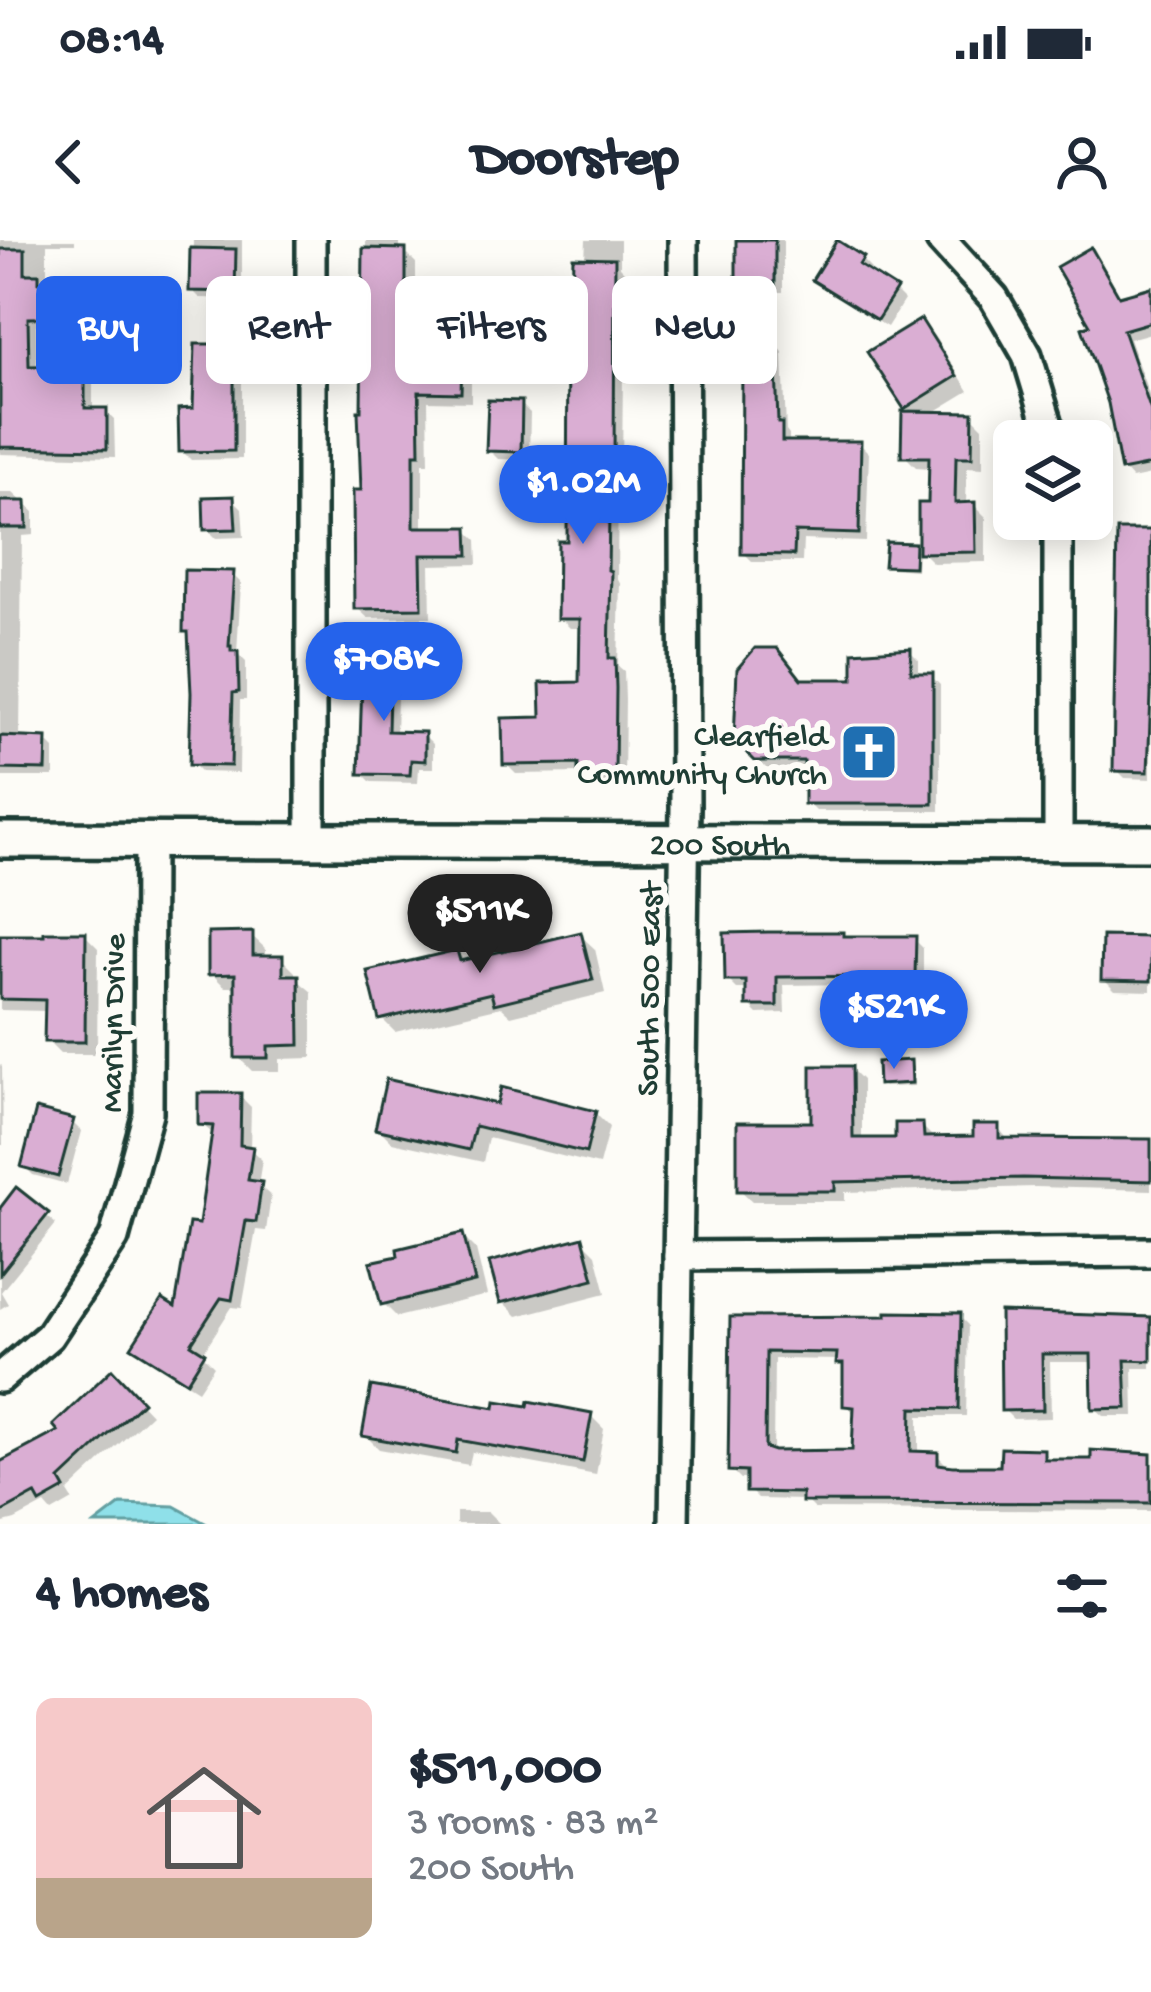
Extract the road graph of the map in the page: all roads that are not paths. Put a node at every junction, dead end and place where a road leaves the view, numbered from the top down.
1 (311, 240) edge
2 (683, 240) edge
3 (941, 240) edge
4 (1047, 420) edge
5 (1058, 540) edge
6 (0, 840) edge
7 (149, 840) junction
8 (311, 841) junction
9 (684, 842) junction
10 (1058, 843) junction
11 (1151, 843) edge
12 (1151, 1252) edge
13 (678, 1256) junction
14 (0, 1378) edge
15 (674, 1524) edge

1 - 8 street
2 - 9 street, South 500 East
3 - 4 street
5 - 10 street
6 - 7 street, 200 South
7 - 8 street, 200 South
7 - 14 street, Marilyn Drive
8 - 9 street, 200 South
9 - 10 street, 200 South
9 - 13 street, South 500 East
10 - 11 street, 200 South
12 - 13 street
13 - 15 street, South 500 East

